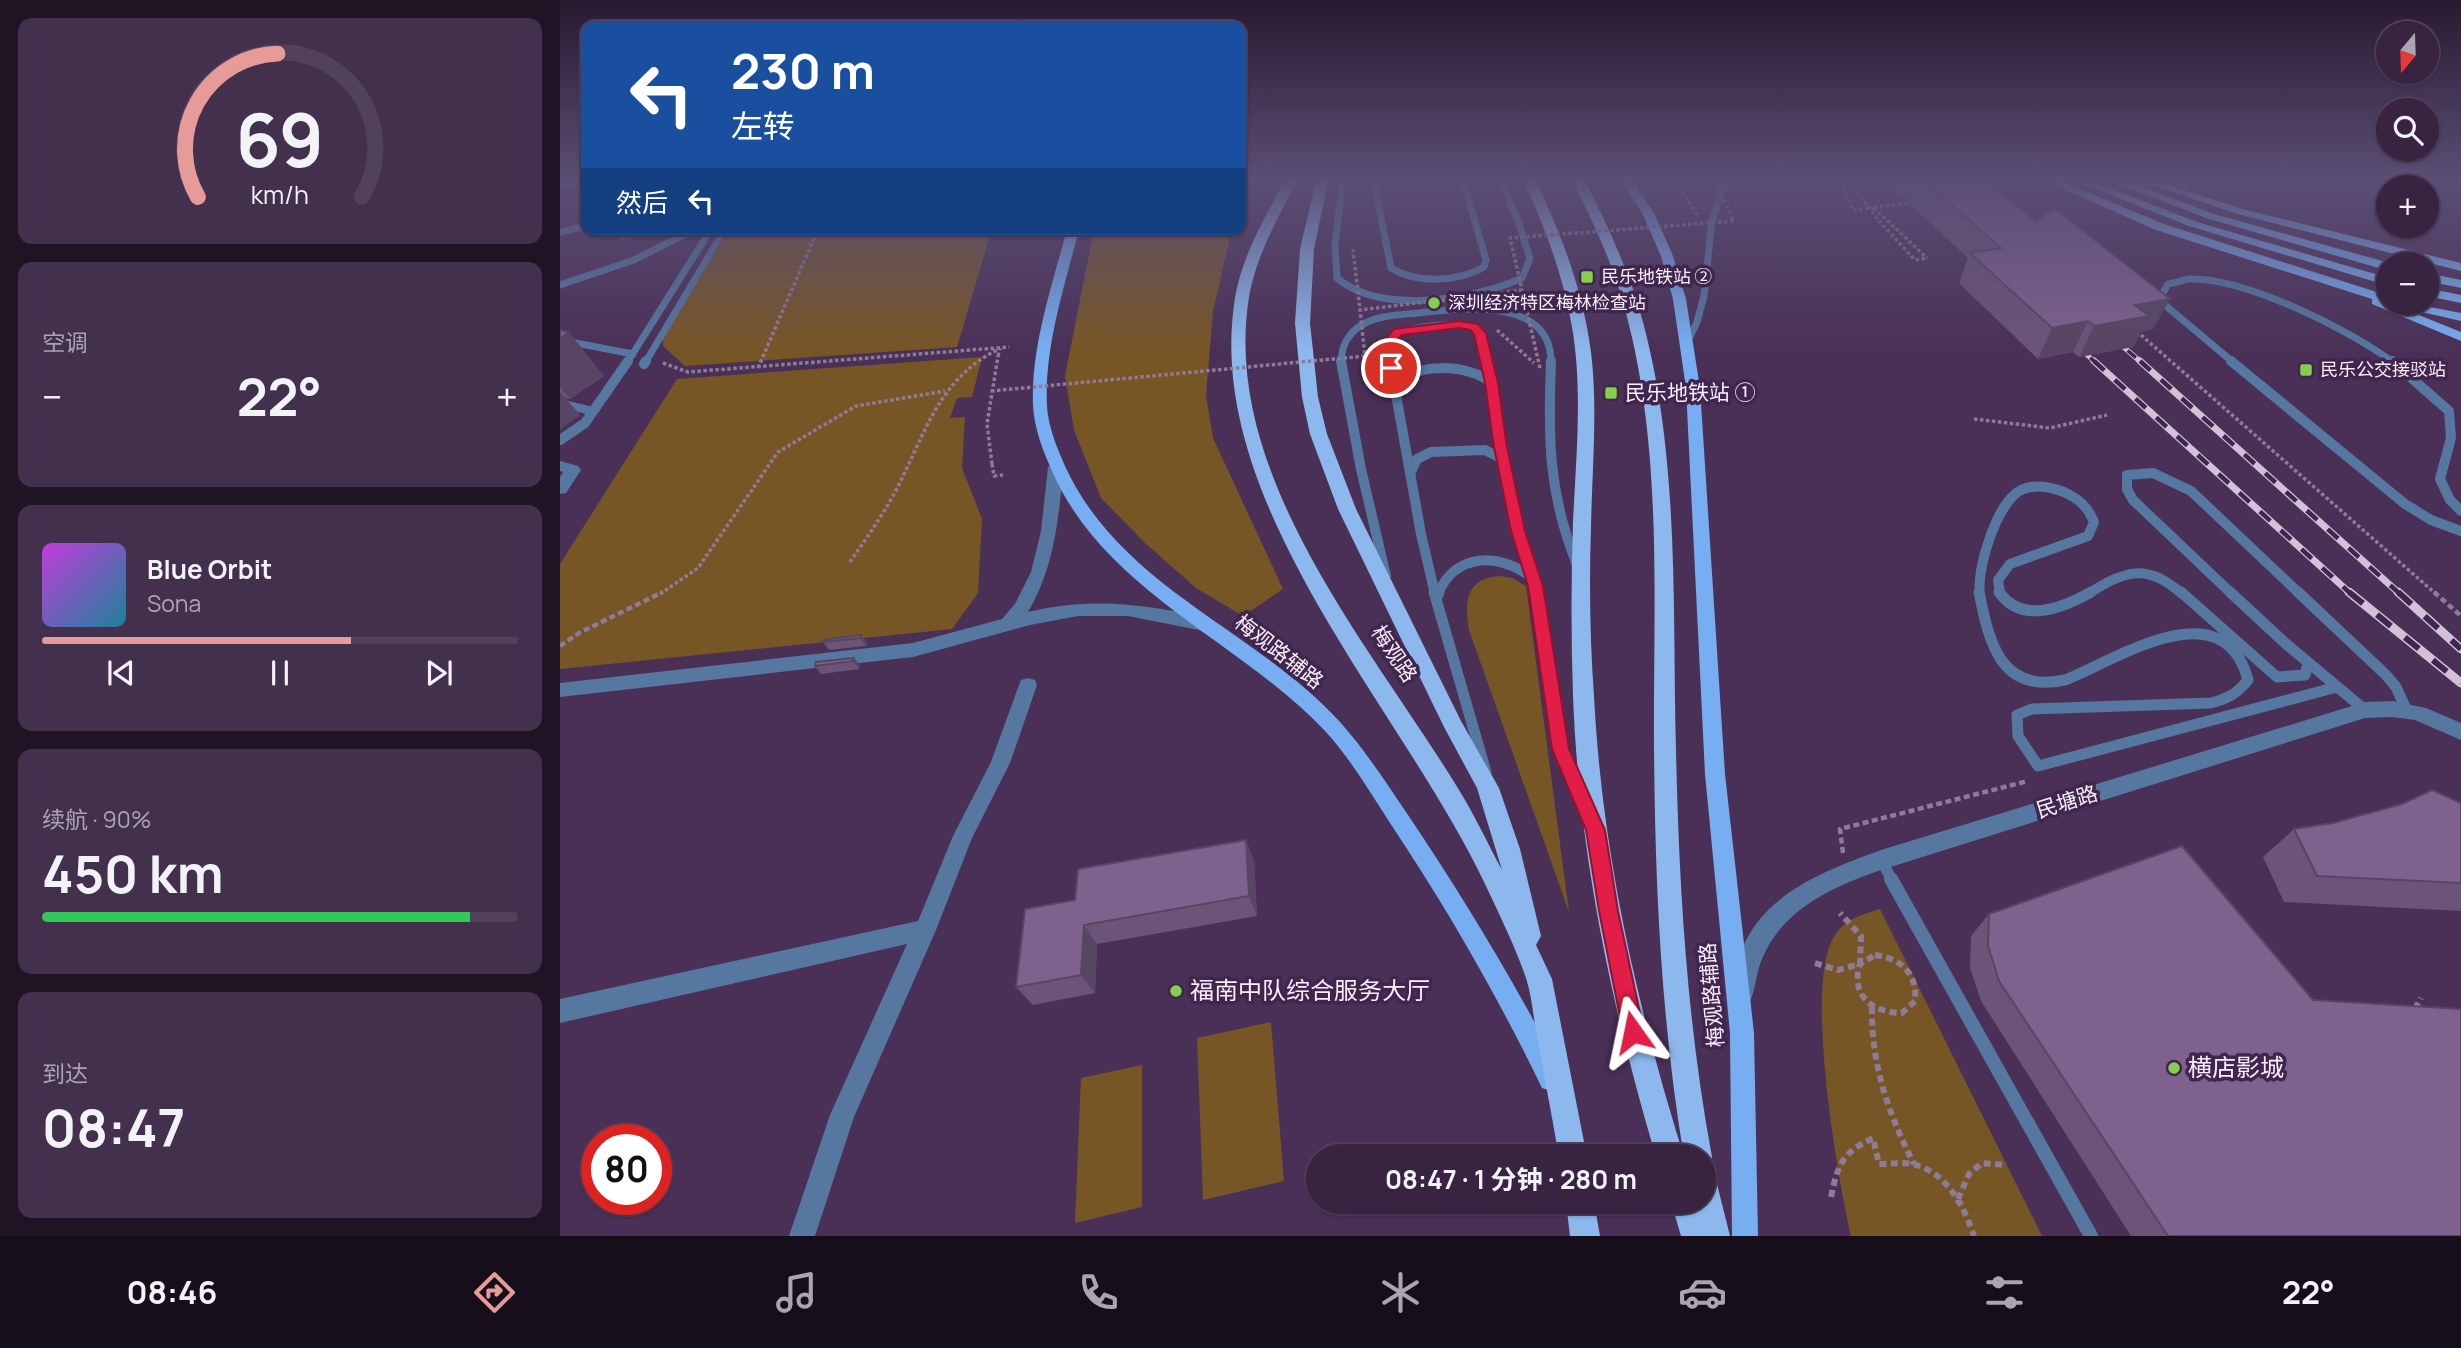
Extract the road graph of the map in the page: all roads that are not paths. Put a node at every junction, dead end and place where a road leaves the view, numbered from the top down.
1 (682, 235) edge
2 (707, 235) edge
3 (721, 235) edge
4 (1072, 235) edge
5 (1261, 235) edge
6 (1309, 235) edge
7 (1337, 235) edge
8 (1384, 235) edge
9 (1479, 235) edge
10 (1523, 235) edge
11 (1551, 235) edge
12 (1606, 235) edge
13 (1659, 235) edge
14 (1710, 235) edge
15 (2183, 235) edge
16 (2229, 235) edge
17 (2276, 235) edge
18 (2332, 235) edge
19 (2376, 263) edge
20 (2461, 267) edge
21 (2376, 278) edge
22 (2439, 279) edge
23 (2461, 284) edge
24 (560, 285) edge
25 (2348, 289) junction
26 (2439, 294) edge
27 (2376, 297) edge
28 (2461, 299) edge
29 (2439, 312) edge
30 (2461, 317) edge
31 (2461, 337) edge
32 (560, 340) edge
33 (1687, 343) junction
34 (633, 354) junction
35 (644, 364) road end
36 (1492, 383) junction
37 (1395, 387) junction
38 (560, 403) edge
39 (593, 411) junction
40 (560, 440) edge
41 (560, 467) edge
42 (1056, 467) junction
43 (1505, 470) junction
44 (1410, 474) junction
45 (560, 489) edge
46 (2461, 511) edge
47 (2461, 531) edge
48 (1581, 574) junction
49 (1533, 579) junction
50 (1391, 598) junction
51 (1436, 600) junction
52 (1204, 624) junction
53 (1007, 625) junction
54 (2308, 663) junction
55 (1028, 685) dead end
56 (2337, 687) junction
57 (560, 690) edge
58 (2406, 709) junction
59 (2365, 710) junction
60 (2461, 732) edge
61 (1492, 796) junction
62 (1595, 830) junction
63 (1881, 860) junction
64 (925, 930) junction
65 (1539, 979) junction
66 (1740, 1004) junction
67 (560, 1011) edge
68 (1566, 1110) junction
69 (1571, 1144) edge
70 (1666, 1144) edge
71 (1697, 1144) edge
72 (1582, 1214) edge
73 (1689, 1214) edge
74 (1710, 1214) edge
75 (802, 1236) edge
76 (1586, 1236) edge
77 (1696, 1236) edge
78 (1715, 1236) edge
79 (1745, 1236) edge
80 (2091, 1236) edge

1 - 24 lane
2 - 34 lane
3 - 35 lane
4 - 42 main road, 梅观路辅路
5 - 65 highway, 梅观路
6 - 50 highway
7 - 10 lane
8 - 9 lane
11 - 48 highway
12 - 71 highway
13 - 33 main road, 梅观路辅路
14 - 33 lane
15 - 25 main road
16 - 21 main road
17 - 19 main road
18 - 20 main road
22 - 23 main road
25 - 27 main road
25 - 31 main road
26 - 28 main road
29 - 30 main road
32 - 34 lane
33 - 66 main road, 梅观路辅路
34 - 39 lane
36 - 37 lane
36 - 37 lane
36 - 43 lane
37 - 44 lane
38 - 39 street
39 - 40 lane
41 - 45 street
42 - 52 main road, 梅观路辅路
42 - 53 street
43 - 44 lane
43 - 49 lane
44 - 51 lane
46 - 47 lane
48 - 50 lane
48 - 62 highway
49 - 51 lane
49 - 62 lane
50 - 61 highway
51 - 61 lane
52 - 53 street
52 - 68 main road, 梅观路辅路
53 - 57 street
54 - 56 lane
54 - 56 lane
54 - 58 lane
55 - 64 street
56 - 59 lane
58 - 59 street, 民塘路
58 - 60 street, 民塘路
59 - 63 street, 民塘路
61 - 65 highway
62 - 70 highway
63 - 66 street, 民塘路
63 - 80 lane
64 - 67 street
64 - 75 street
65 - 68 highway, 梅观路
66 - 79 main road, 梅观路辅路
68 - 69 highway, 梅观路
72 - 76 highway
73 - 77 highway
74 - 78 highway

